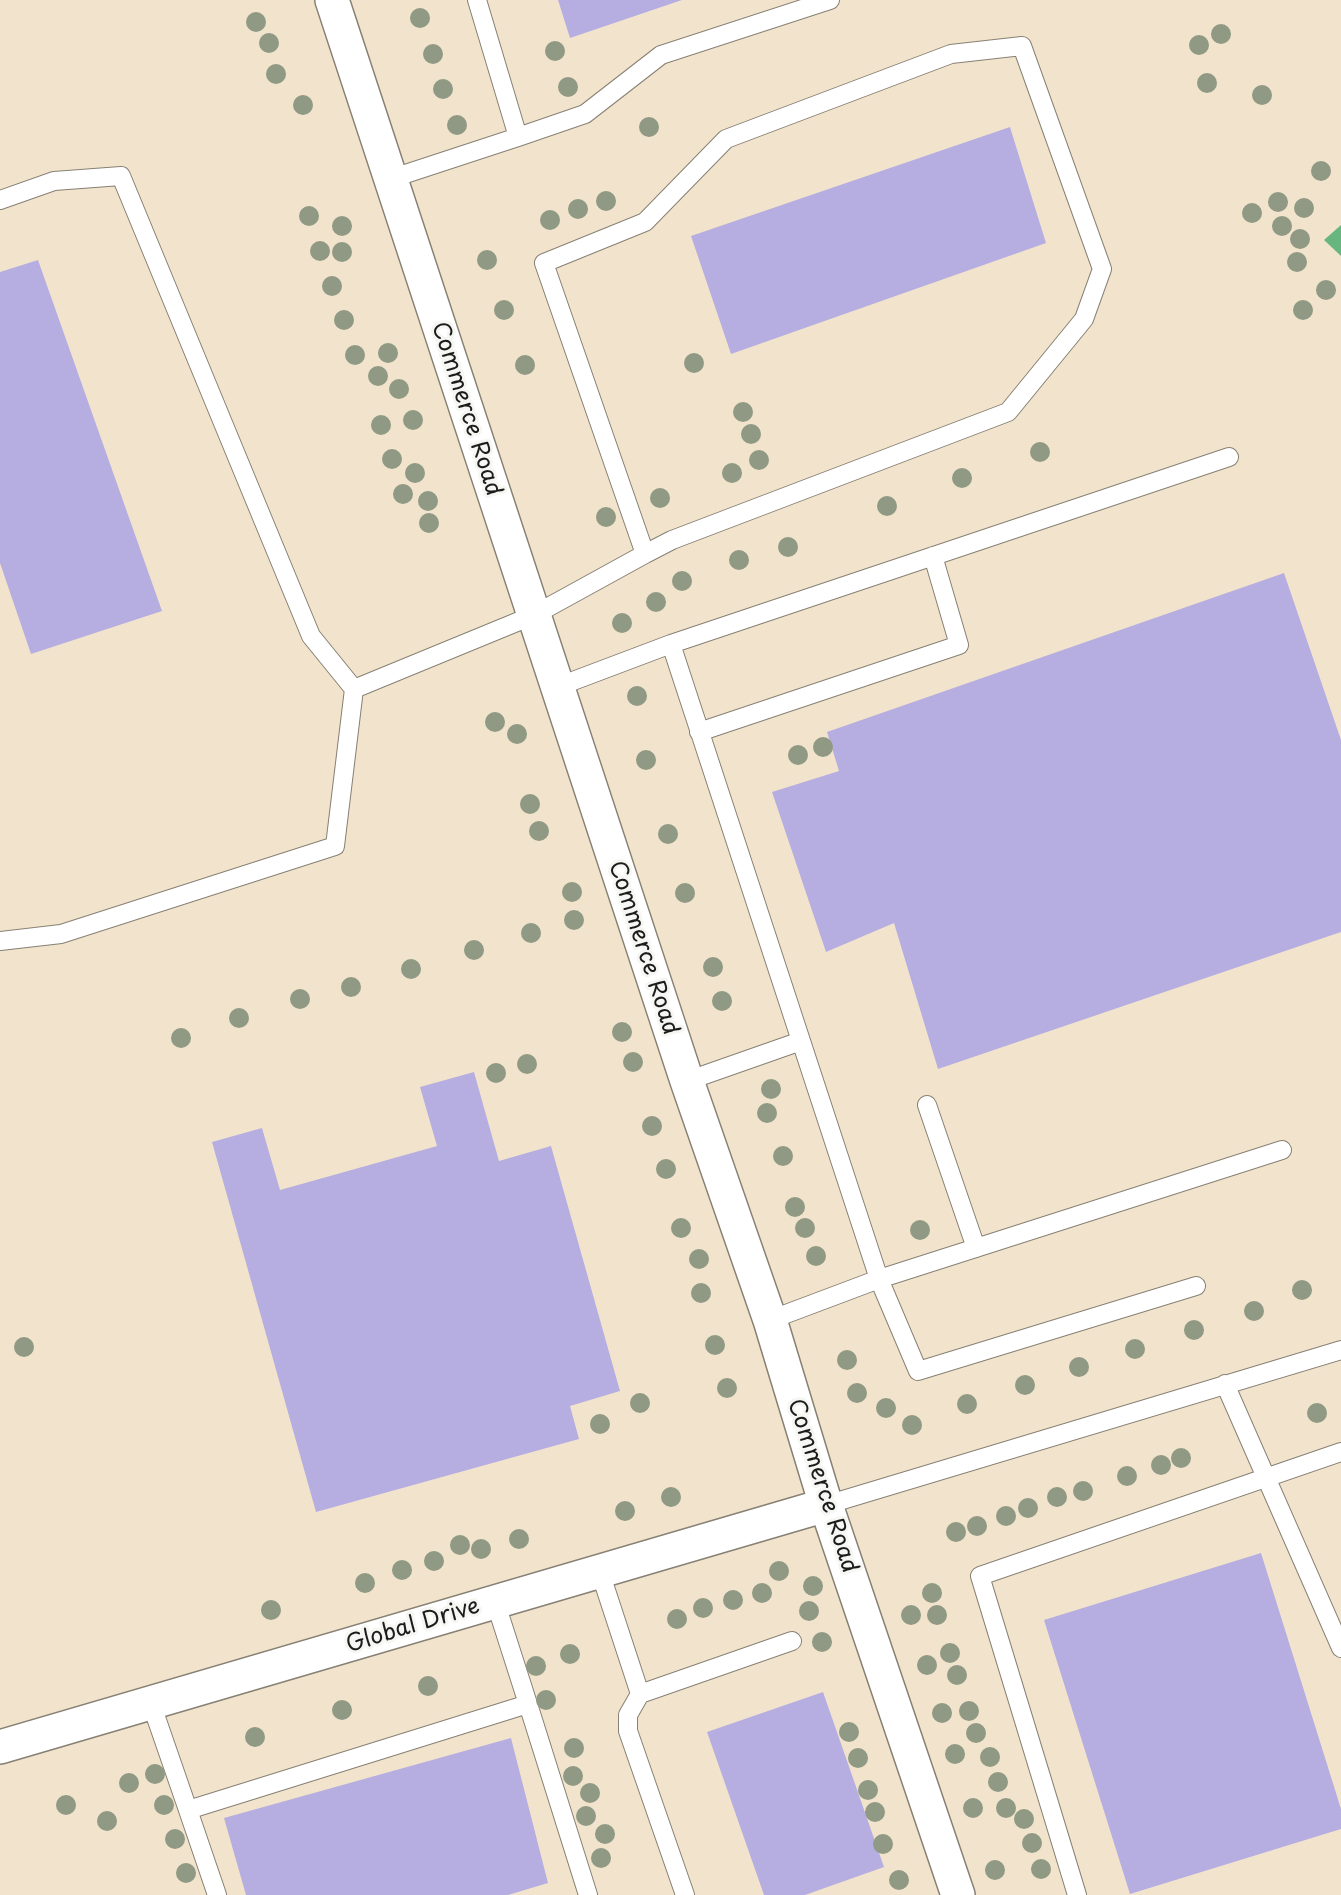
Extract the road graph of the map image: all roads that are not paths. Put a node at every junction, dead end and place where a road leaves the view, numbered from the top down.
1 (332, 0) edge
2 (477, 0) edge
3 (830, 0) edge
4 (518, 137) junction
5 (390, 179) junction
6 (0, 200) edge
7 (1230, 457) dead end
8 (645, 554) junction
9 (933, 556) junction
10 (534, 615) junction
11 (671, 644) junction
12 (557, 687) junction
13 (354, 689) junction
14 (699, 732) junction
15 (0, 942) edge
16 (800, 1041) junction
17 (687, 1080) junction
18 (927, 1105) dead end
19 (1282, 1150) dead end
20 (976, 1248) junction
21 (879, 1279) junction
22 (1196, 1286) dead end
23 (770, 1320) junction
24 (1341, 1350) edge
25 (1225, 1384) junction
26 (1341, 1452) edge
27 (1265, 1478) junction
28 (826, 1504) junction
29 (600, 1572) junction
30 (495, 1601) junction
31 (792, 1641) dead end
32 (1341, 1648) edge
33 (640, 1694) junction
34 (151, 1703) junction
35 (528, 1704) junction
36 (0, 1747) edge
37 (188, 1811) junction
38 (217, 1895) edge
39 (588, 1895) edge
40 (685, 1895) edge
41 (958, 1895) edge
42 (1077, 1895) edge

1 - 5 street, Commerce Road
2 - 4 lane
3 - 4 lane
4 - 5 lane
5 - 10 street, Commerce Road
6 - 13 lane
7 - 9 lane
8 - 8 lane
8 - 10 lane
9 - 11 lane
9 - 14 lane
10 - 12 street, Commerce Road
10 - 13 lane
11 - 12 lane
11 - 14 lane
12 - 17 street, Commerce Road
13 - 15 lane
14 - 16 lane
16 - 17 lane
16 - 21 lane
17 - 23 street, Commerce Road
18 - 20 lane
19 - 20 lane
20 - 21 lane
21 - 22 lane
21 - 23 lane
23 - 28 street, Commerce Road
24 - 25 lane
25 - 27 lane
25 - 28 lane
26 - 27 lane
27 - 32 lane
27 - 42 lane
28 - 29 street, Global Drive
28 - 41 street, Commerce Road
29 - 30 street, Global Drive
29 - 33 lane
30 - 34 street, Global Drive
30 - 35 lane
31 - 33 lane
33 - 40 lane
34 - 36 street, Global Drive
34 - 37 lane
35 - 37 lane
35 - 39 lane
37 - 38 lane

